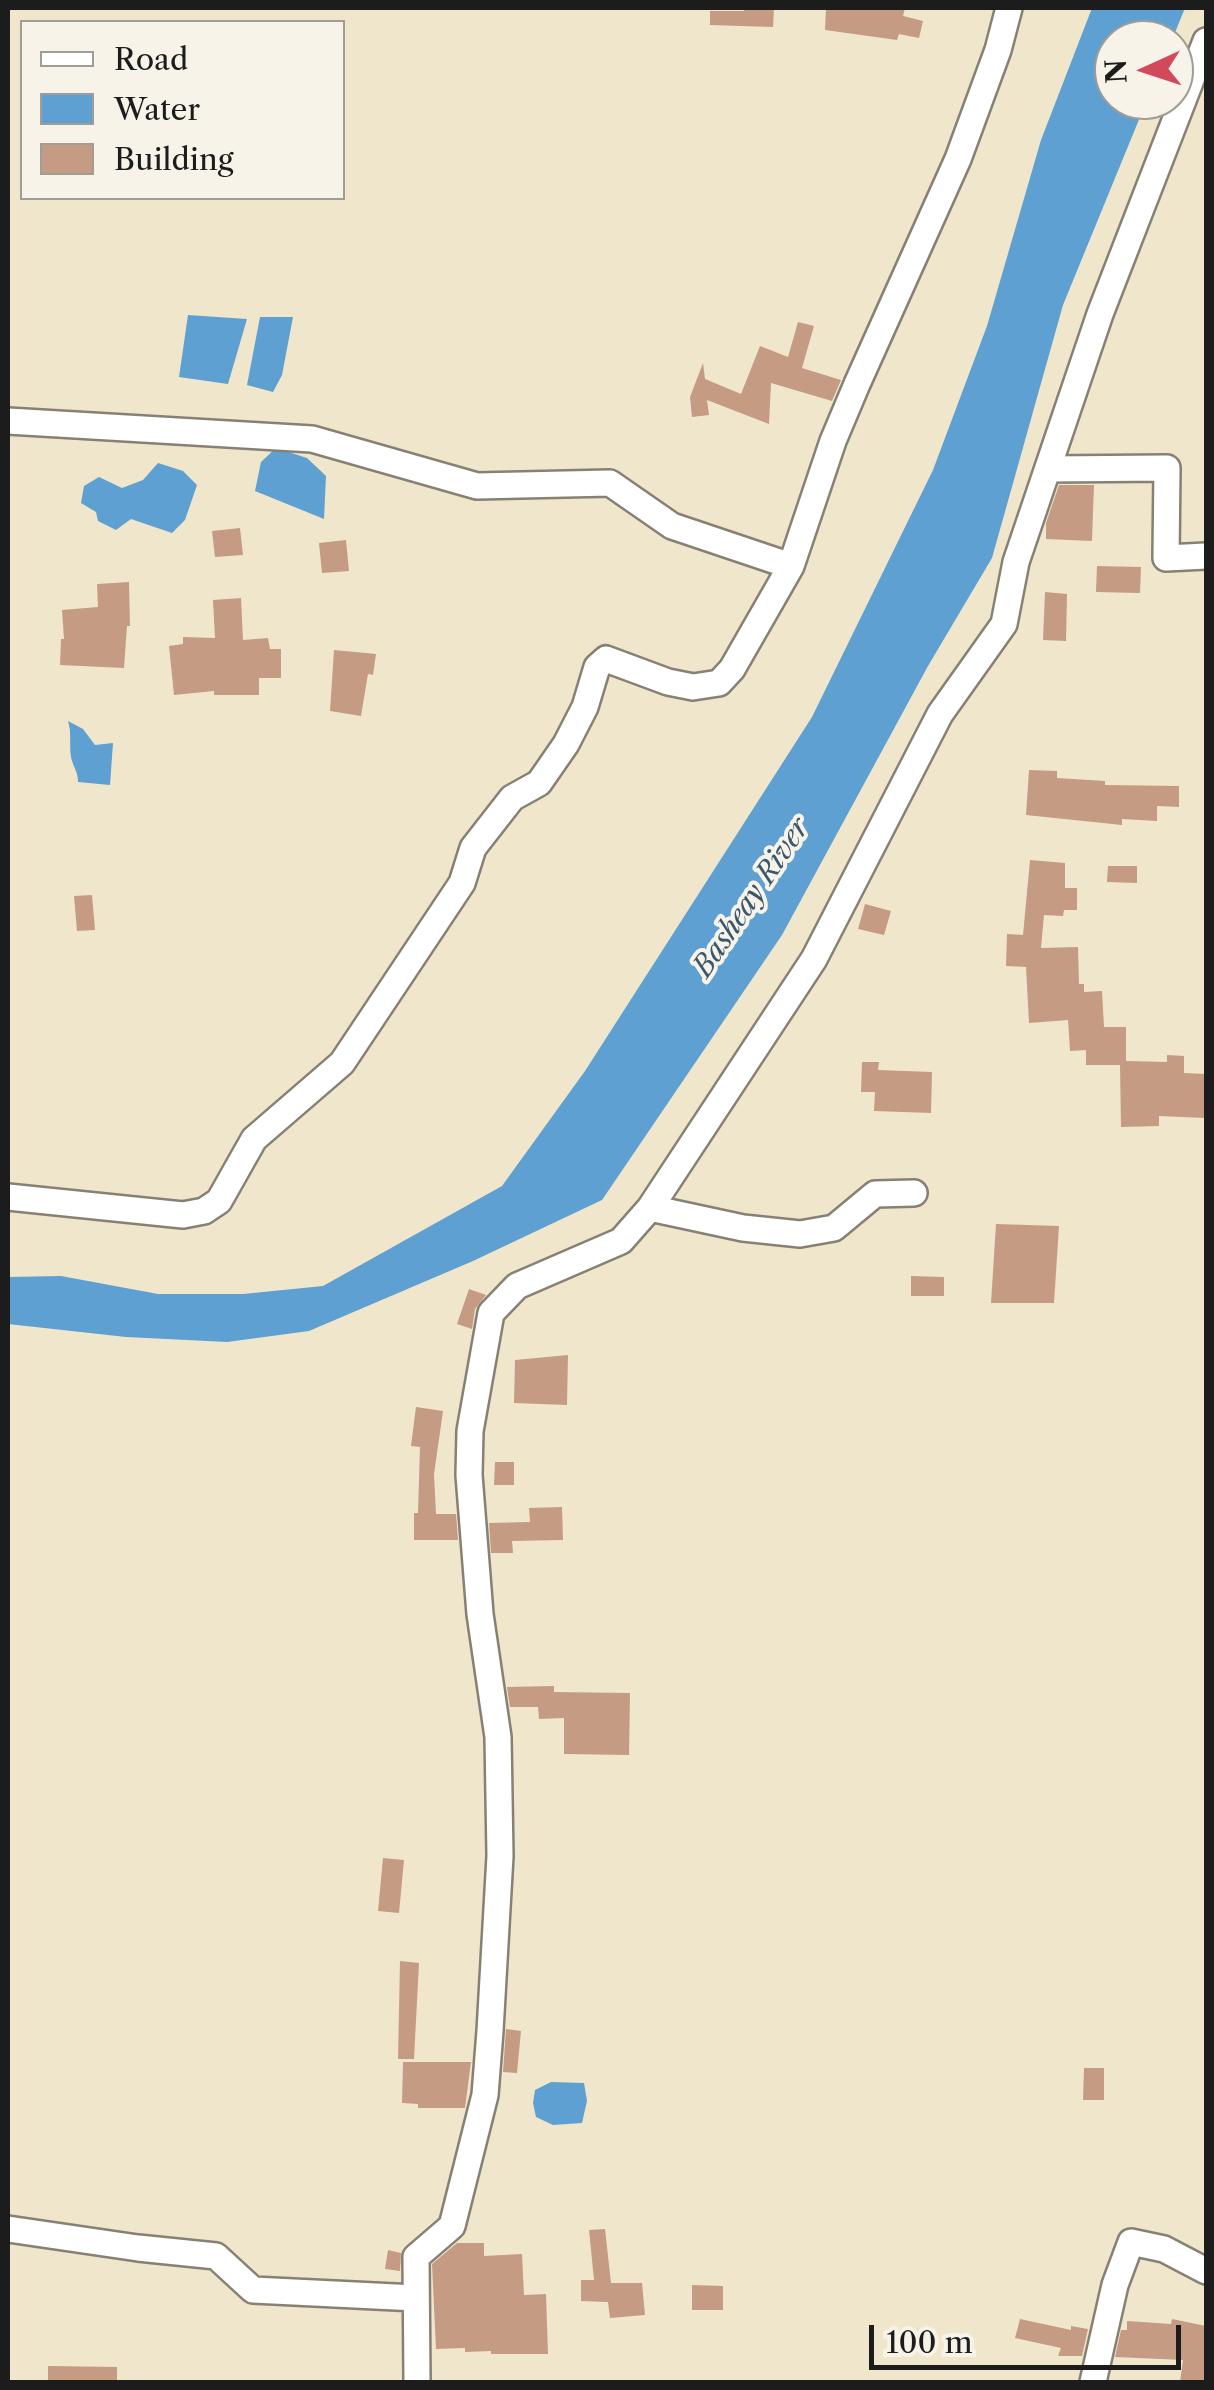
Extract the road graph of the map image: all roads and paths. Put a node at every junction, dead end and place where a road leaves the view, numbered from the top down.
1 (1009, 8) edge
2 (1206, 42) edge
3 (8, 421) edge
4 (1048, 469) junction
5 (1206, 556) edge
6 (792, 566) junction
7 (914, 1193) dead end
8 (8, 1197) edge
9 (650, 1208) junction
10 (8, 2229) edge
11 (1206, 2271) edge
12 (416, 2298) junction
13 (417, 2382) edge
14 (1094, 2382) edge

1 - 6 street
2 - 4 street
3 - 6 street
4 - 5 street
4 - 9 street
6 - 8 street
7 - 9 street
9 - 12 street
10 - 12 street
11 - 14 street
12 - 13 street

